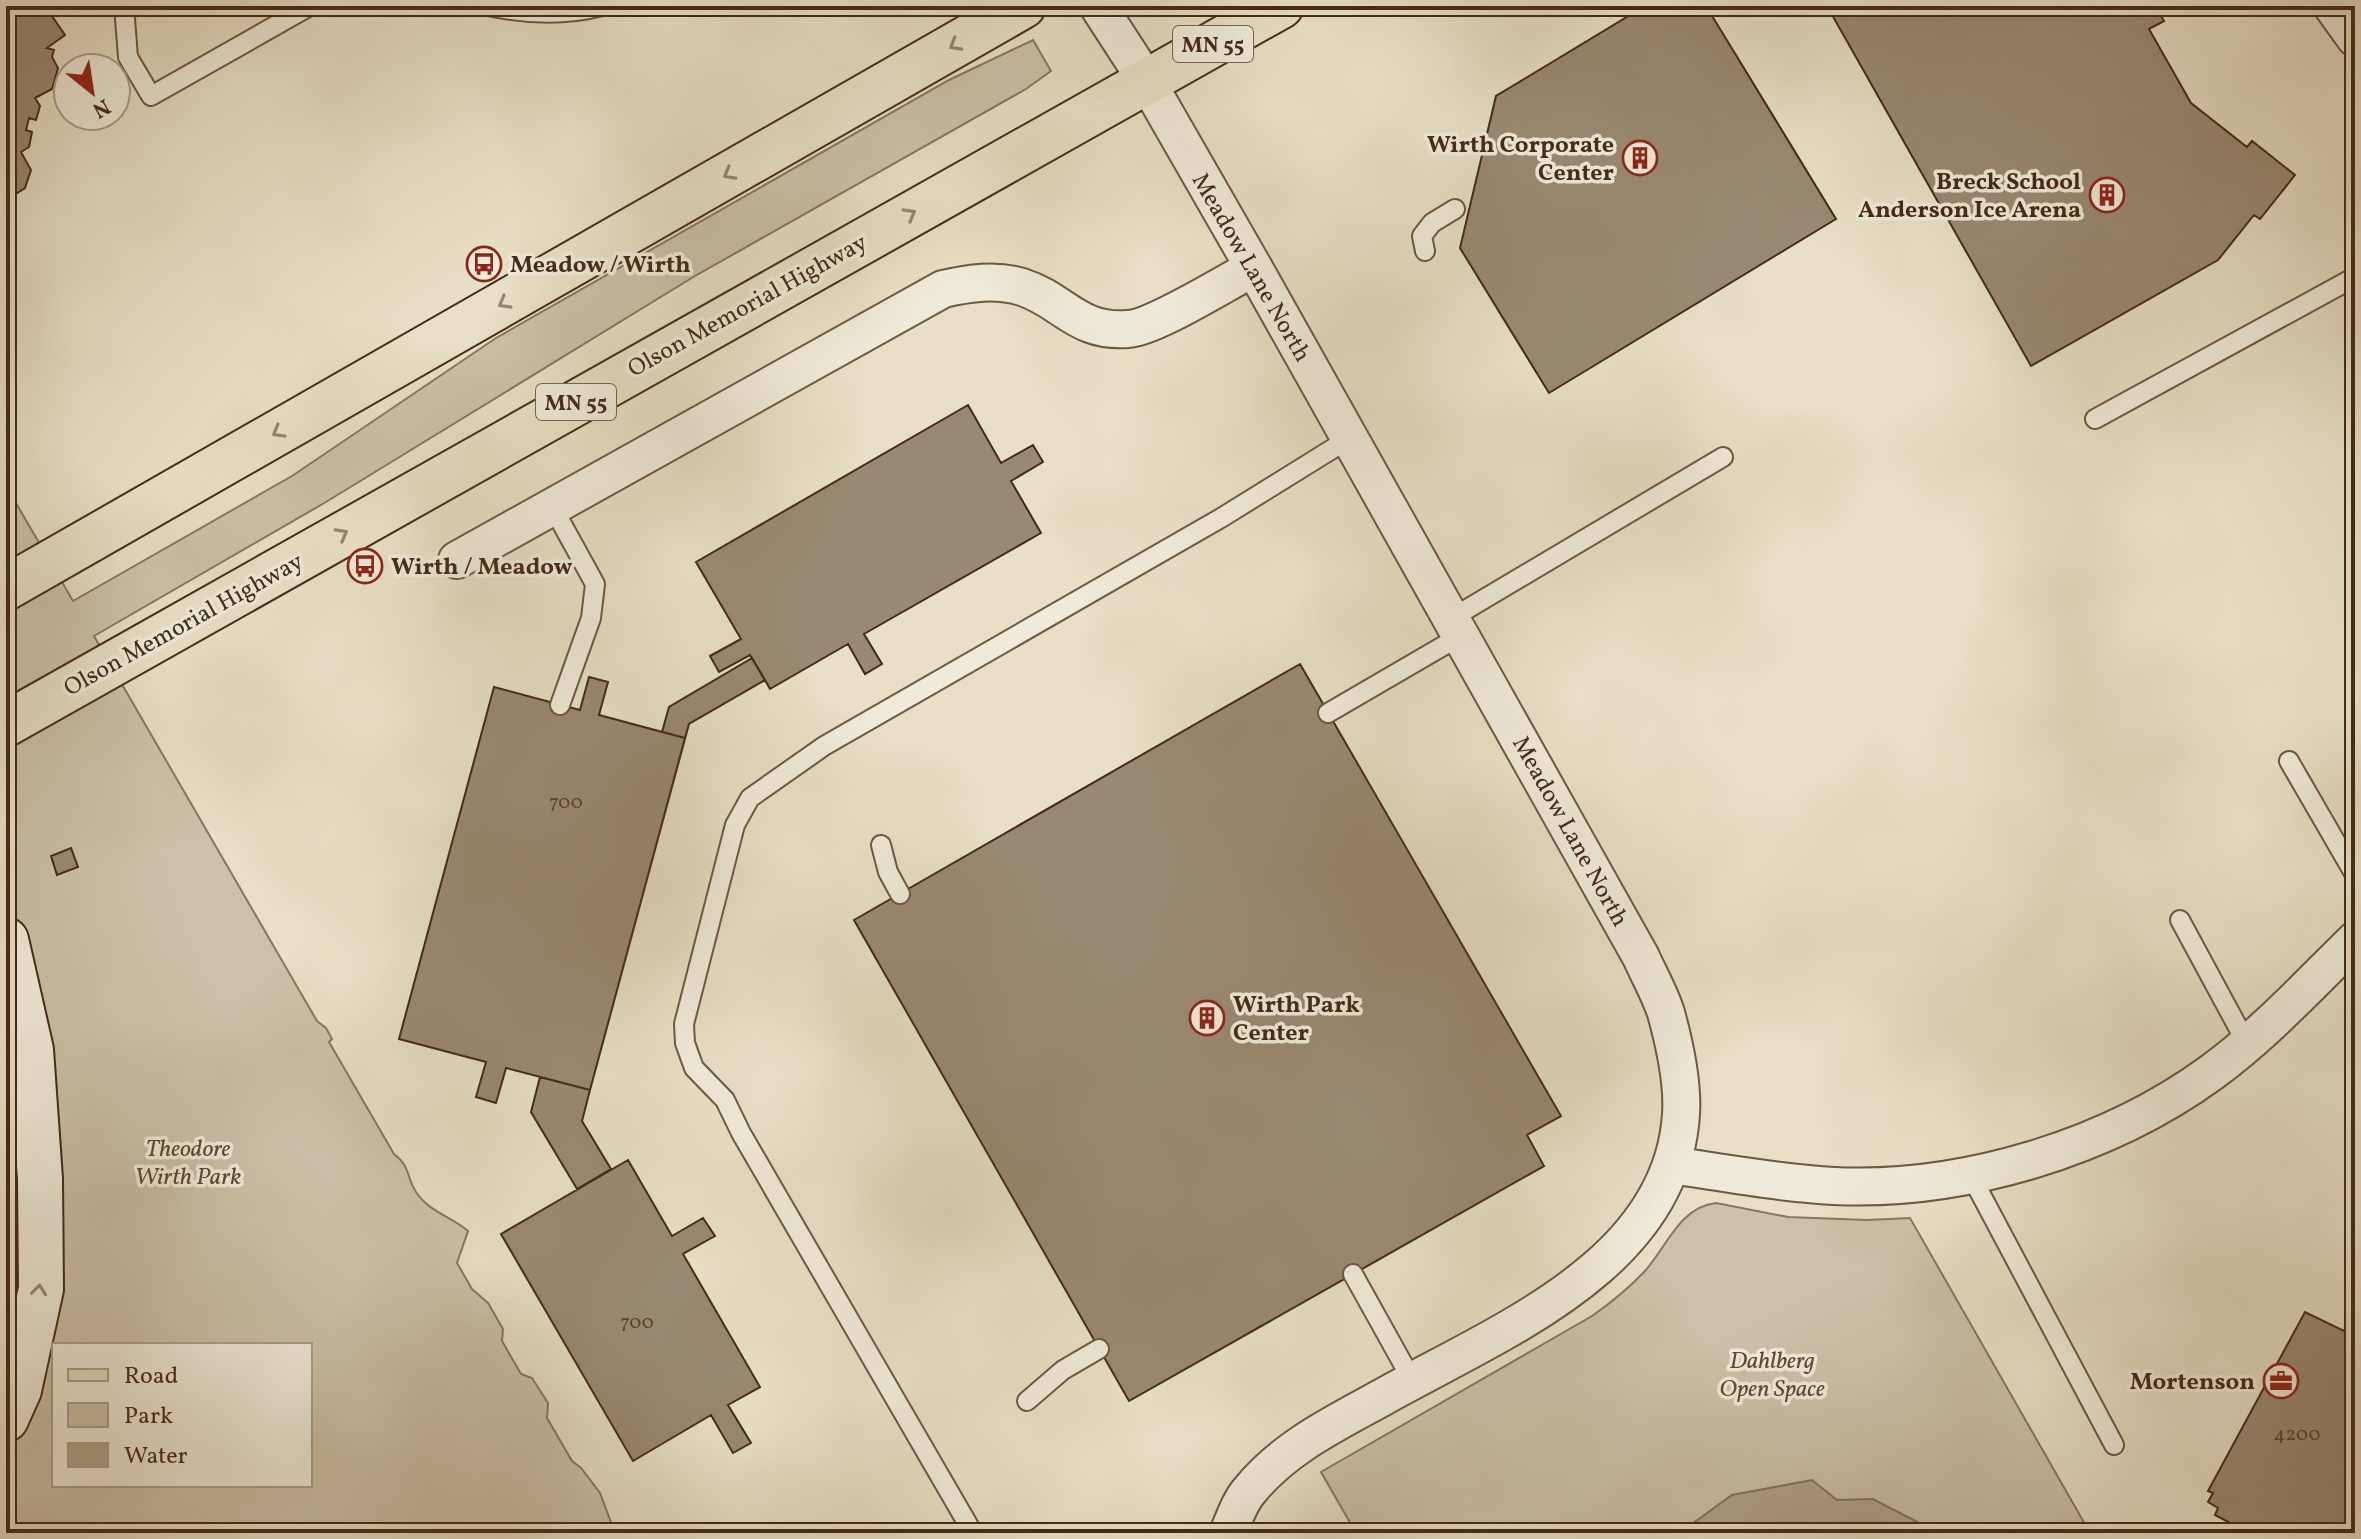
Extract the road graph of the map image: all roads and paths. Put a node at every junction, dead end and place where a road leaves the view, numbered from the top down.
1 (124, 6) edge
2 (310, 6) edge
3 (488, 6) edge
4 (602, 6) edge
5 (1023, 6) edge
6 (1098, 6) edge
7 (1281, 6) edge
8 (2332, 6) edge
9 (2355, 38) edge
10 (1146, 80) junction
11 (1455, 209) dead end
12 (1425, 251) dead end
13 (1254, 268) junction
14 (2355, 277) edge
15 (2095, 419) dead end
16 (1350, 438) junction
17 (1723, 457) dead end
18 (552, 506) junction
19 (457, 560) dead end
20 (6, 588) edge
21 (1457, 627) junction
22 (560, 705) dead end
23 (1328, 713) dead end
24 (6, 724) edge
25 (2289, 761) dead end
26 (881, 845) dead end
27 (2355, 875) edge
28 (900, 894) dead end
29 (2180, 920) dead end
30 (6, 940) edge
31 (2355, 940) edge
32 (2247, 1044) junction
33 (1671, 1165) junction
34 (1970, 1174) junction
35 (1353, 1274) dead end
36 (1099, 1349) dead end
37 (1412, 1380) junction
38 (1027, 1401) dead end
39 (6, 1419) edge
40 (2114, 1445) dead end
41 (973, 1533) edge
42 (1228, 1533) edge

1 - 2 lane
3 - 4 lane
5 -> 20 main road
6 - 10 street, Meadow Lane North
7 - 10 main road, Olson Memorial Highway / MN 55
8 - 9 street
10 - 13 street, Meadow Lane North
24 -> 10 main road, Olson Memorial Highway / MN 55
11 - 12 lane
13 - 16 street, Meadow Lane North
13 - 18 street
14 - 15 lane
16 - 21 street, Meadow Lane North
16 - 41 lane
17 - 21 lane
18 - 19 street
18 - 22 lane
21 - 23 lane
21 - 33 street, Meadow Lane North
25 - 27 lane
26 - 28 lane
29 - 32 lane
39 -> 30 street
31 - 32 street
32 - 34 street
33 - 34 street
33 - 37 street, Meadow Lane North
34 - 40 lane
35 - 37 lane
36 - 38 lane
37 - 42 street, Meadow Lane North

